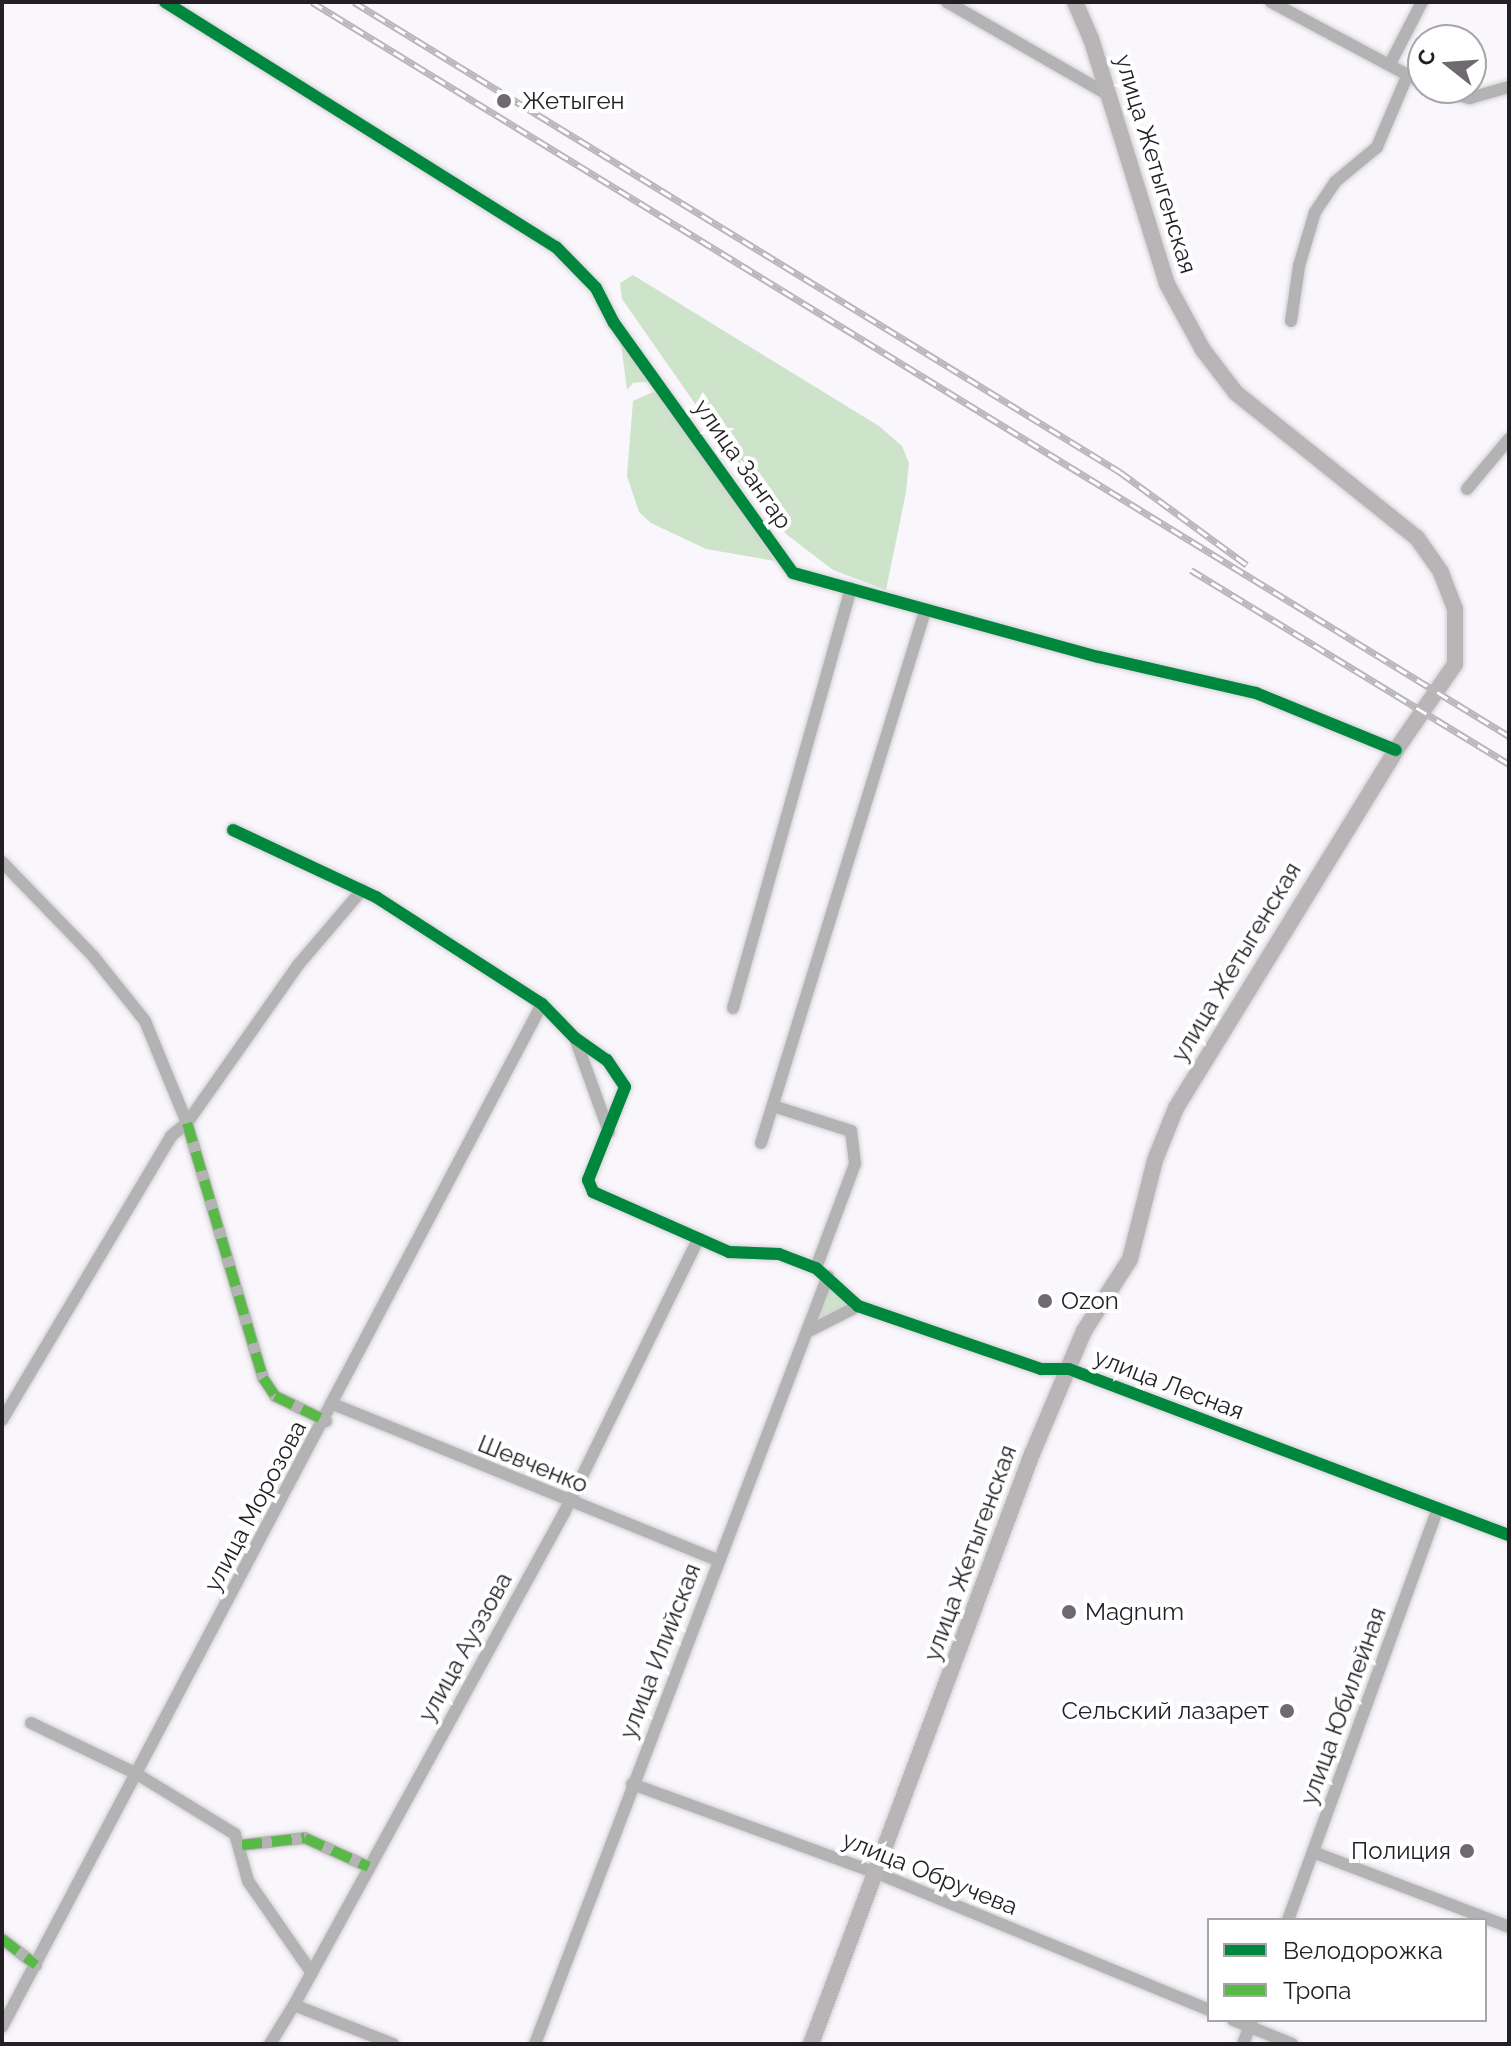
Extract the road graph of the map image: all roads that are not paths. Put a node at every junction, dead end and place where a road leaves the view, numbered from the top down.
1 (165, 2) edge
2 (947, 2) edge
3 (1075, 2) edge
4 (1271, 2) edge
5 (1422, 2) edge
6 (1391, 62) junction
7 (1407, 73) edge
8 (1407, 76) edge
9 (1509, 87) edge
10 (1487, 93) edge
11 (1109, 95) junction
12 (1291, 321) dead end
13 (1509, 439) edge
14 (1467, 489) dead end
15 (851, 588) junction
16 (925, 611) junction
17 (1396, 750) junction
18 (233, 830) dead end
19 (2, 862) edge
20 (362, 890) junction
21 (542, 1004) junction
22 (733, 1008) dead end
23 (575, 1038) junction
24 (773, 1106) junction
25 (187, 1123) junction
26 (609, 1132) junction
27 (761, 1143) dead end
28 (698, 1240) junction
29 (816, 1268) junction
30 (828, 1276) junction
31 (858, 1306) junction
32 (809, 1331) junction
33 (1069, 1369) junction
34 (333, 1404) junction
35 (2, 1420) edge
36 (326, 1421) junction
37 (570, 1502) junction
38 (1438, 1508) junction
39 (1509, 1535) edge
40 (718, 1560) junction
41 (31, 1723) dead end
42 (137, 1774) junction
43 (632, 1784) junction
44 (242, 1845) junction
45 (1313, 1852) junction
46 (369, 1867) junction
47 (877, 1873) junction
48 (1289, 1918) edge
49 (1485, 1918) edge
50 (1487, 1919) edge
51 (1509, 1927) edge
52 (2, 1939) edge
53 (36, 1965) junction
54 (312, 1973) junction
55 (294, 2005) junction
56 (1207, 2009) edge
57 (1251, 2023) edge
58 (2, 2027) edge
59 (270, 2044) edge
60 (393, 2044) edge
61 (535, 2044) edge
62 (811, 2044) edge
63 (1243, 2044) edge
64 (1292, 2044) edge

1 - 15 street, улица Зангар
2 - 11 street
3 - 11 main road, улица Жетыгенская
4 - 6 street
5 - 6 street
6 - 7 street
8 - 12 street
9 - 10 street
11 - 17 main road, улица Жетыгенская
13 - 14 street
15 - 16 street, улица Зангар
15 - 22 street
16 - 17 street, улица Зангар
16 - 24 street
17 - 33 main road, улица Жетыгенская
18 - 20 street
19 - 25 street
20 - 21 street
20 - 25 street
21 - 23 street
21 - 34 street, улица Морозова
23 - 26 street
23 - 26 street
24 - 27 street
24 - 29 street
25 - 35 street
25 - 36 street
26 - 28 street
28 - 29 street, улица Лесная
28 - 37 street, улица Ауэзова
29 - 30 street, улица Лесная
30 - 31 street, улица Лесная
30 - 32 street, улица Илийская
31 - 32 street
31 - 33 street, улица Лесная
32 - 40 street, улица Илийская
33 - 38 street, улица Лесная
33 - 47 main road, улица Жетыгенская
34 - 36 street, улица Морозова
34 - 37 street, Шевченко
36 - 42 street, улица Морозова
37 - 40 street, Шевченко
37 - 46 street, улица Ауэзова
38 - 39 street, улица Лесная
38 - 45 street, улица Юбилейная
40 - 43 street, улица Илийская
41 - 42 street
42 - 44 street
42 - 53 street, улица Морозова
43 - 47 street, улица Обручева
43 - 61 street, улица Илийская
44 - 46 street
44 - 54 street
45 - 48 street, улица Юбилейная
45 - 49 street
46 - 54 street, улица Ауэзова
47 - 56 street, улица Обручева
47 - 62 main road, улица Жетыгенская
50 - 51 street
52 - 53 street
53 - 58 street, улица Морозова
54 - 55 street, улица Ауэзова
55 - 59 street, улица Ауэзова
55 - 60 street
57 - 63 street
57 - 64 street

